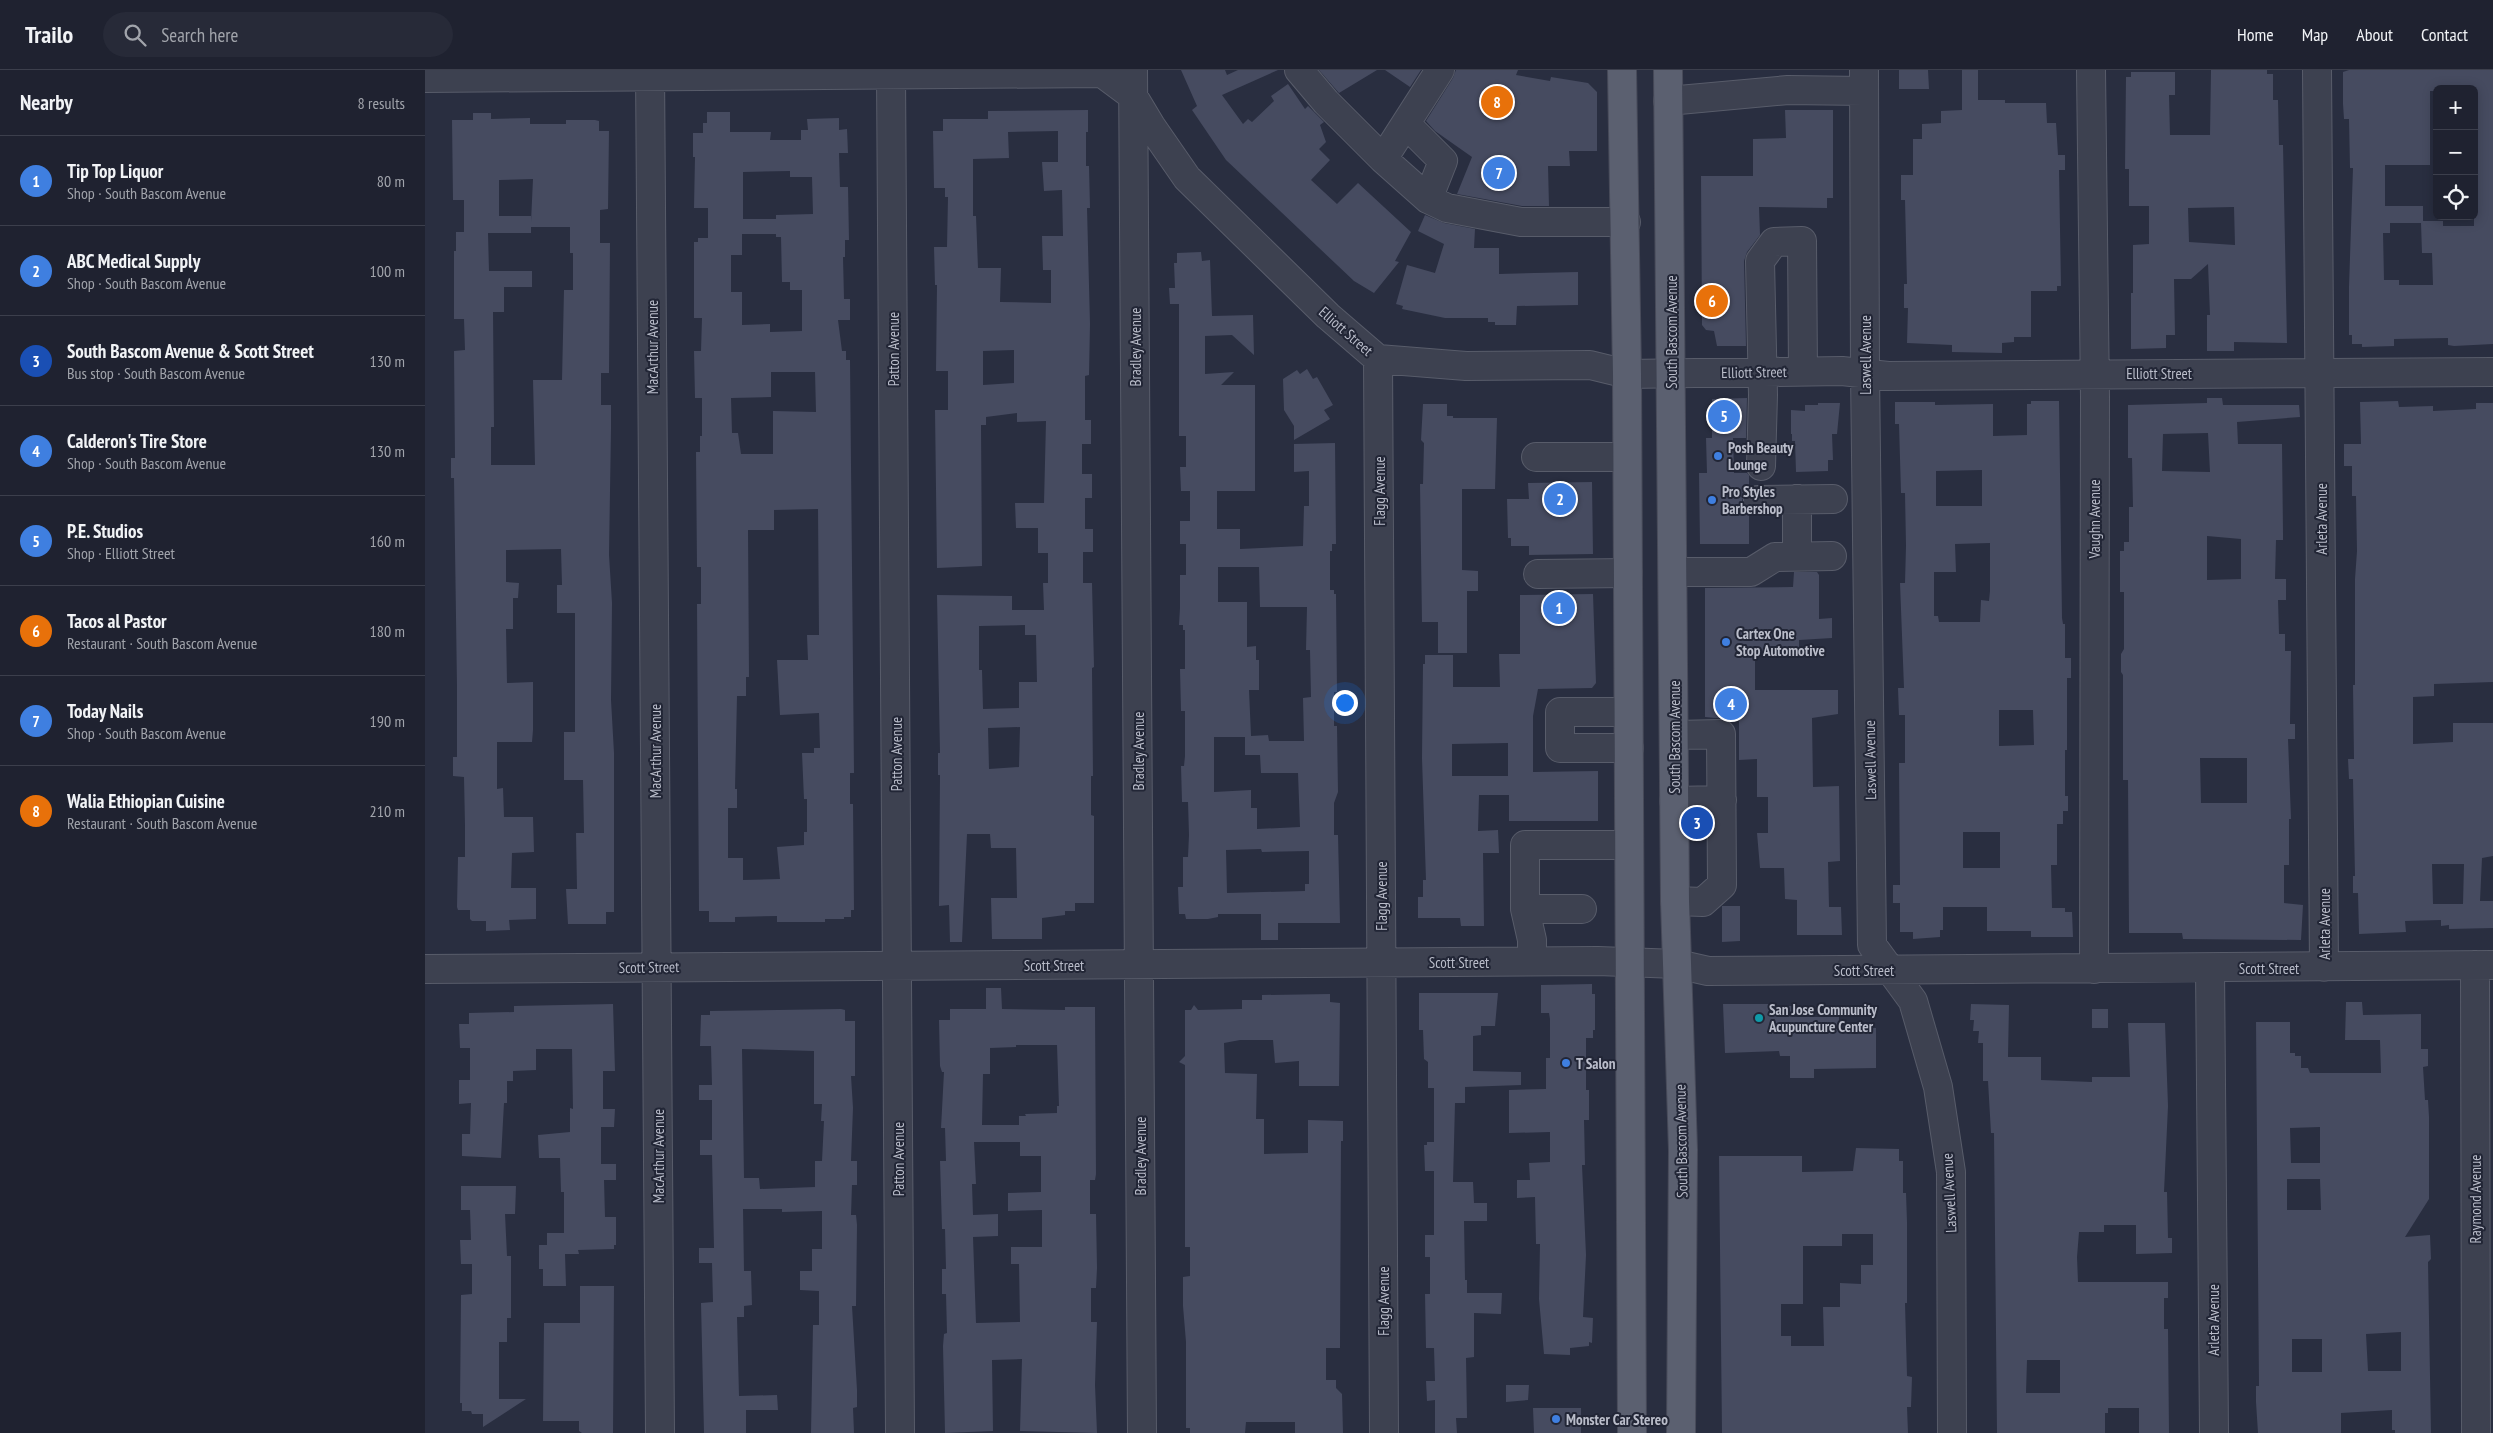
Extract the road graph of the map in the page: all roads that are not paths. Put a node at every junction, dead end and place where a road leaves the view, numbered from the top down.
1 (1299, 70) edge
2 (1440, 70) edge
3 (1622, 70) edge
4 (1668, 70) edge
5 (2091, 70) edge
6 (2317, 70) edge
7 (650, 73) edge
8 (891, 74) junction
9 (425, 78) edge
10 (1864, 81) edge
11 (1133, 83) edge
12 (1668, 101) junction
13 (1407, 125) junction
14 (1383, 158) junction
15 (1427, 199) junction
16 (1626, 222) junction
17 (1378, 359) junction
18 (1803, 371) junction
19 (1761, 372) junction
20 (2493, 372) edge
21 (1672, 373) junction
22 (1865, 373) junction
23 (2094, 373) junction
24 (2320, 373) junction
25 (1627, 374) junction
26 (1535, 457) dead end
27 (1627, 457) junction
28 (1761, 466) dead end
29 (1797, 499) junction
30 (1833, 499) dead end
31 (1758, 500) dead end
32 (1797, 556) junction
33 (1832, 556) dead end
34 (1673, 572) junction
35 (1628, 573) junction
36 (1538, 574) dead end
37 (1629, 712) junction
38 (1675, 736) junction
39 (1629, 748) junction
40 (1722, 800) junction
41 (1674, 801) junction
42 (1629, 845) junction
43 (1675, 901) junction
44 (1525, 909) junction
45 (1582, 909) dead end
46 (1532, 961) junction
47 (1381, 962) junction
48 (1629, 963) junction
49 (1139, 964) junction
50 (1677, 964) junction
51 (2484, 965) edge
52 (897, 966) junction
53 (657, 967) junction
54 (2324, 967) junction
55 (2210, 968) junction
56 (425, 969) edge
57 (2094, 969) junction
58 (1889, 970) junction
59 (1636, 1427) edge
60 (660, 1433) edge
61 (900, 1433) edge
62 (1142, 1433) edge
63 (1384, 1433) edge
64 (1681, 1433) edge
65 (1952, 1433) edge
66 (2214, 1433) edge
67 (2476, 1433) edge

1 - 14 street
2 - 13 street
3 - 16 main road
4 - 12 main road, South Bascom Avenue
5 - 23 street, Vaughn Avenue
6 - 24 street, Arleta Avenue
7 - 8 street
7 - 9 street
7 - 53 street, MacArthur Avenue
8 - 11 street
8 - 52 street, Patton Avenue
10 - 12 street
10 - 22 street, Laswell Avenue
11 - 17 street, Elliott Street
11 - 49 street, Bradley Avenue
12 - 21 main road, South Bascom Avenue
13 - 14 street
13 - 15 street
14 - 15 street
15 - 16 street
16 - 25 main road
17 - 25 street, Elliott Street
17 - 47 street, Flagg Avenue
18 - 19 street, Elliott Street
18 - 19 street
18 - 22 street, Elliott Street
19 - 21 street, Elliott Street
19 - 28 street
20 - 24 street, Elliott Street
21 - 25 street, Elliott Street
21 - 34 main road, South Bascom Avenue
22 - 23 street, Elliott Street
22 - 58 street, Laswell Avenue
23 - 24 street, Elliott Street
23 - 57 street, Vaughn Avenue
24 - 54 street, Arleta Avenue
25 - 27 main road
26 - 27 street
27 - 35 main road
29 - 30 street
29 - 31 street
29 - 32 street
32 - 33 street
32 - 34 street
34 - 38 main road, South Bascom Avenue
35 - 36 street
35 - 37 main road
37 - 39 main road
37 - 39 street
38 - 40 street
38 - 41 main road, South Bascom Avenue
39 - 42 main road
40 - 41 street
40 - 43 street
41 - 43 main road, South Bascom Avenue
42 - 44 street
42 - 48 main road
43 - 50 main road, South Bascom Avenue
44 - 45 street
44 - 46 street
46 - 47 street, Scott Street
46 - 48 street, Scott Street
47 - 49 street, Scott Street
47 - 63 street, Flagg Avenue
48 - 50 street, Scott Street
48 - 59 main road
49 - 52 street, Scott Street
49 - 62 street, Bradley Avenue
50 - 58 street, Scott Street
50 - 64 main road, South Bascom Avenue
51 - 54 street, Scott Street
51 - 67 street, Raymond Avenue
52 - 53 street, Scott Street
52 - 61 street, Patton Avenue
53 - 56 street, Scott Street
53 - 60 street, MacArthur Avenue
54 - 55 street, Scott Street
55 - 57 street, Scott Street
55 - 66 street, Arleta Avenue
57 - 58 street, Scott Street
58 - 65 street, Laswell Avenue

